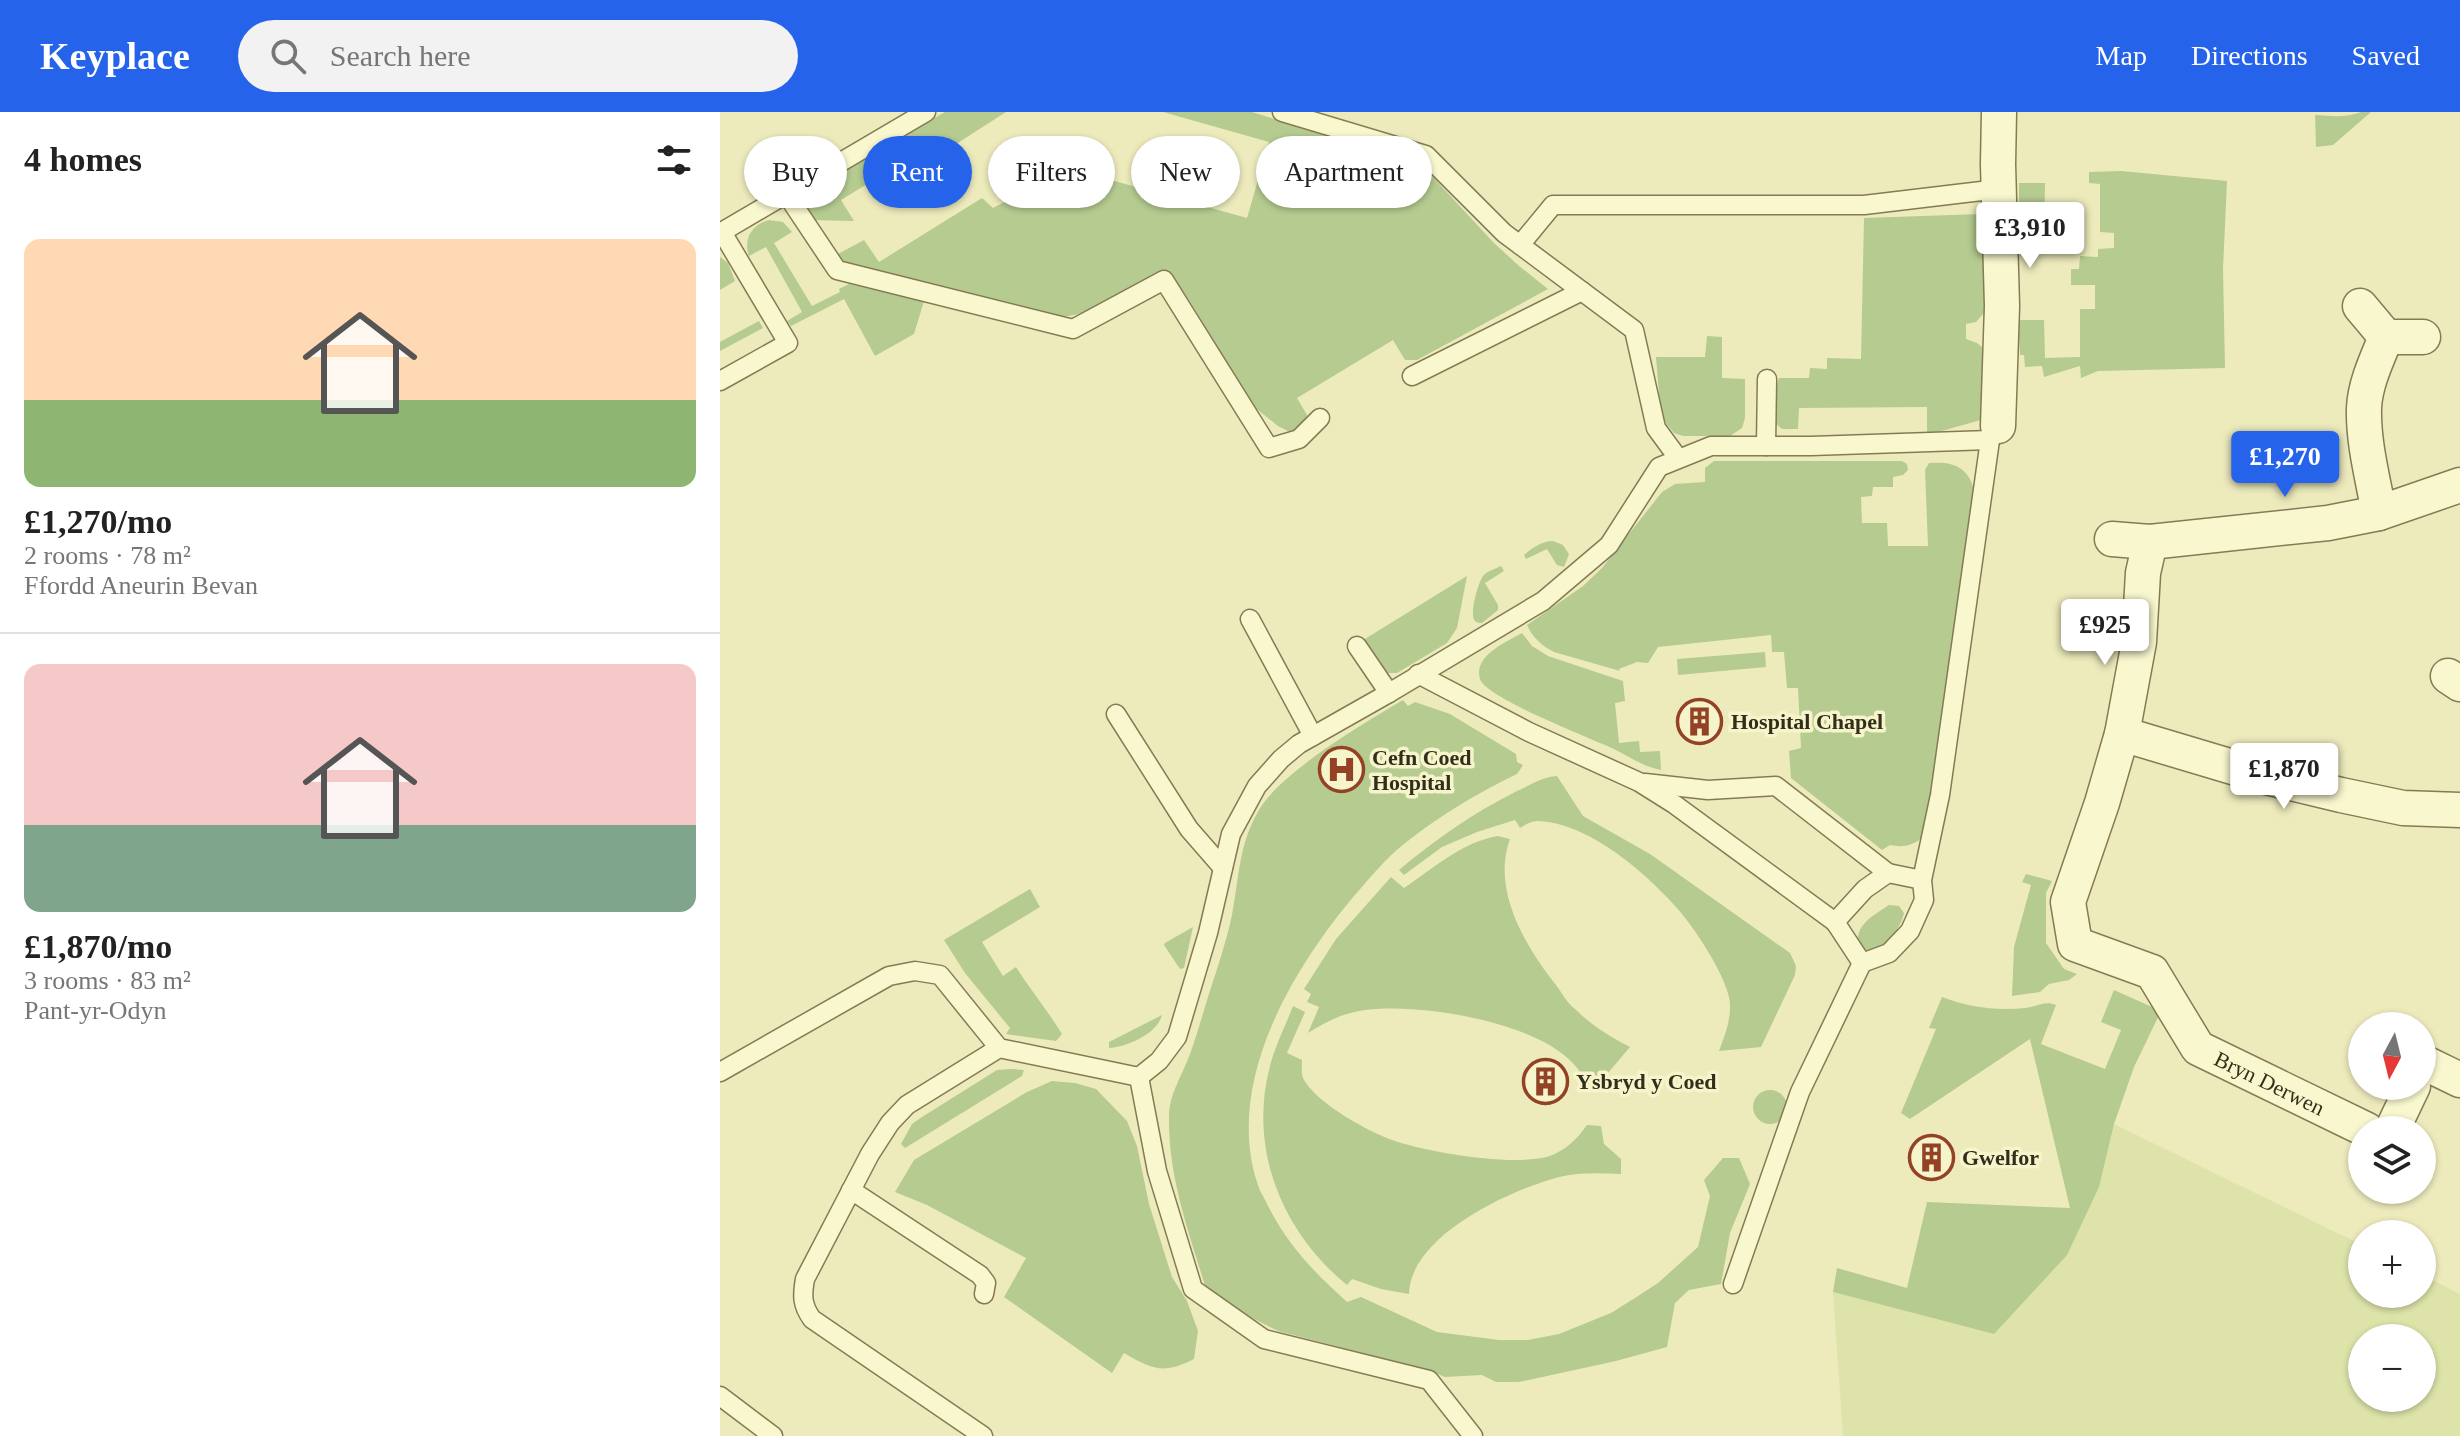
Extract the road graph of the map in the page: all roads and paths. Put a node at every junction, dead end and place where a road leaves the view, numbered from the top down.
1 (926, 112) edge
2 (1282, 112) edge
3 (1999, 112) edge
4 (847, 159) edge
5 (1990, 190) dead end
6 (764, 208) edge
7 (796, 208) edge
8 (721, 233) edge
9 (1520, 245) junction
10 (1582, 291) junction
11 (2360, 306) dead end
12 (2386, 337) junction
13 (2423, 337) dead end
14 (1412, 376) dead end
15 (1767, 379) dead end
16 (720, 381) edge
17 (1320, 418) dead end
18 (1994, 433) junction
19 (1766, 446) junction
20 (1678, 458) junction
21 (2460, 485) edge
22 (2379, 513) junction
23 (2112, 539) dead end
24 (2150, 542) junction
25 (1250, 619) dead end
26 (1357, 646) dead end
27 (1418, 674) junction
28 (1389, 693) junction
29 (1116, 714) dead end
30 (2122, 734) junction
31 (1313, 736) junction
32 (1639, 782) junction
33 (2460, 810) edge
34 (1223, 868) junction
35 (1888, 873) junction
36 (1922, 880) junction
37 (1835, 922) junction
38 (1862, 963) junction
39 (999, 1048) junction
40 (2436, 1068) edge
41 (720, 1072) edge
42 (1139, 1077) junction
43 (2460, 1080) edge
44 (2348, 1121) edge
45 (851, 1190) junction
46 (1733, 1284) dead end
47 (984, 1294) dead end
48 (720, 1396) edge
49 (773, 1436) edge
50 (983, 1436) edge
51 (1473, 1436) edge

1 - 4 lane
2 - 9 lane
3 - 18 street
5 - 9 lane
6 - 8 lane
7 - 17 lane
8 - 16 lane
9 - 10 lane
10 - 14 lane
10 - 20 lane
11 - 12 street
12 - 13 street
12 - 22 street
15 - 19 lane
18 - 19 lane
18 - 36 lane
19 - 20 lane
20 - 27 lane
21 - 22 street
22 - 24 street
23 - 24 street
24 - 30 street
25 - 31 lane
26 - 28 lane
27 - 28 lane
27 - 32 lane
28 - 31 lane
29 - 34 lane
30 - 33 street
30 - 44 street, Bryn Derwen
31 - 34 lane
32 - 35 lane
32 - 37 lane
34 - 42 lane
35 - 36 lane
35 - 37 lane
36 - 38 lane
37 - 38 lane
38 - 46 lane
39 - 41 lane
39 - 42 lane
39 - 45 lane
40 - 43 street
42 - 51 lane
45 - 47 lane
45 - 50 lane
48 - 49 lane

